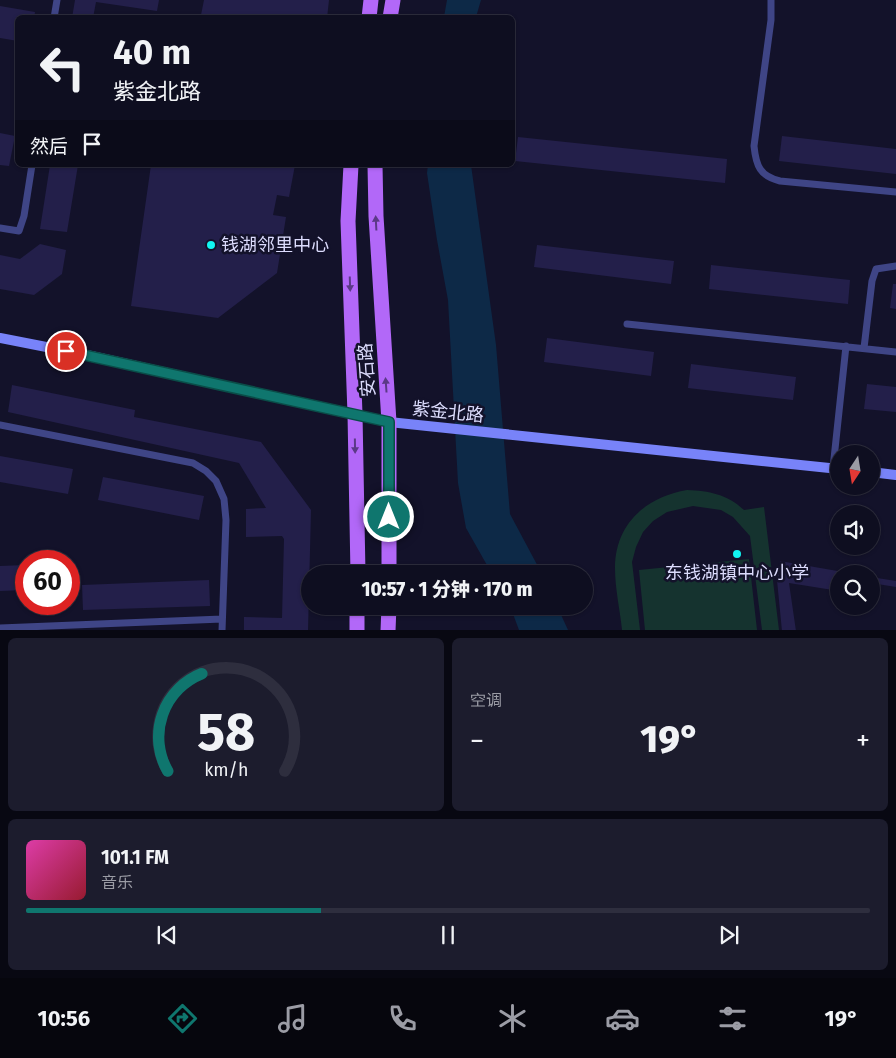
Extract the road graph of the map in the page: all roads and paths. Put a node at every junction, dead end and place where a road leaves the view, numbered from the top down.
1 (56, 0) edge
2 (371, 0) edge
3 (394, 0) edge
4 (771, 0) edge
5 (54, 15) edge
6 (369, 15) edge
7 (391, 15) edge
8 (32, 167) edge
9 (351, 167) edge
10 (375, 167) edge
11 (896, 192) edge
12 (0, 228) edge
13 (896, 266) edge
14 (627, 324) dead end
15 (0, 338) edge
16 (846, 346) junction
17 (864, 348) junction
18 (896, 352) edge
19 (355, 414) junction
20 (389, 422) junction
21 (0, 424) edge
22 (838, 445) edge
23 (830, 468) edge
24 (880, 473) edge
25 (896, 475) edge
26 (358, 565) edge
27 (389, 565) edge
28 (357, 615) edge
29 (389, 615) edge
30 (222, 619) junction
31 (0, 628) edge
32 (222, 630) edge
33 (356, 630) edge
34 (388, 630) edge

1 - 5 lane
2 - 6 main road
3 - 7 main road
4 - 11 lane
8 - 12 lane
9 -> 19 main road, 安石路
20 -> 10 main road, 安石路
13 - 17 lane
14 - 16 lane
15 - 19 street, 紫金北路
16 - 17 lane
16 - 22 lane
17 - 18 lane
19 - 20 street, 紫金北路
19 -> 26 main road, 安石路
20 - 23 street, 紫金北路
20 - 27 main road, 安石路
21 - 30 lane
24 - 25 street
28 - 33 main road
29 - 34 main road
30 - 31 lane
30 - 32 lane

